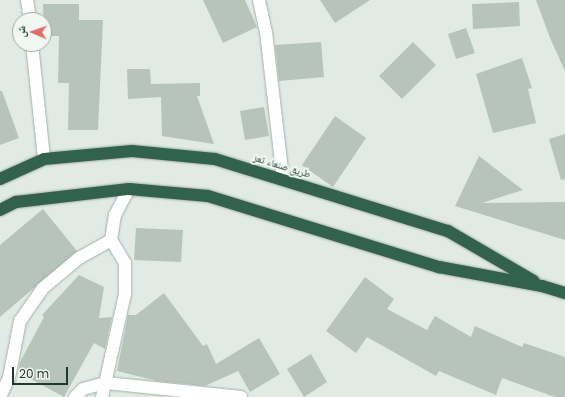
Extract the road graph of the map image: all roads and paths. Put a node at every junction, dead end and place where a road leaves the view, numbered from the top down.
1 (27, 0) edge
2 (259, 0) edge
3 (29, 12) edge
4 (33, 52) edge
5 (44, 159) junction
6 (0, 179) edge
7 (283, 179) junction
8 (129, 189) junction
9 (0, 210) edge
10 (111, 240) junction
11 (542, 286) junction
12 (565, 293) edge
13 (106, 383) junction
14 (184, 394) edge
15 (0, 397) edge
16 (75, 397) edge
17 (102, 397) edge
18 (241, 397) edge

1 - 3 street
2 - 7 street
4 - 5 street
5 - 6 highway, طريق صنعاء تعز
5 - 7 highway, طريق صنعاء تعز
7 - 11 highway, طريق صنعاء تعز
8 - 9 highway, طريق صنعاء تعز
8 - 10 street
8 - 11 highway, طريق صنعاء تعز
10 - 13 street
10 - 15 street
11 - 12 highway, طريق صنعاء تعز
13 - 14 street
13 - 16 street
13 - 17 street
14 - 18 street

